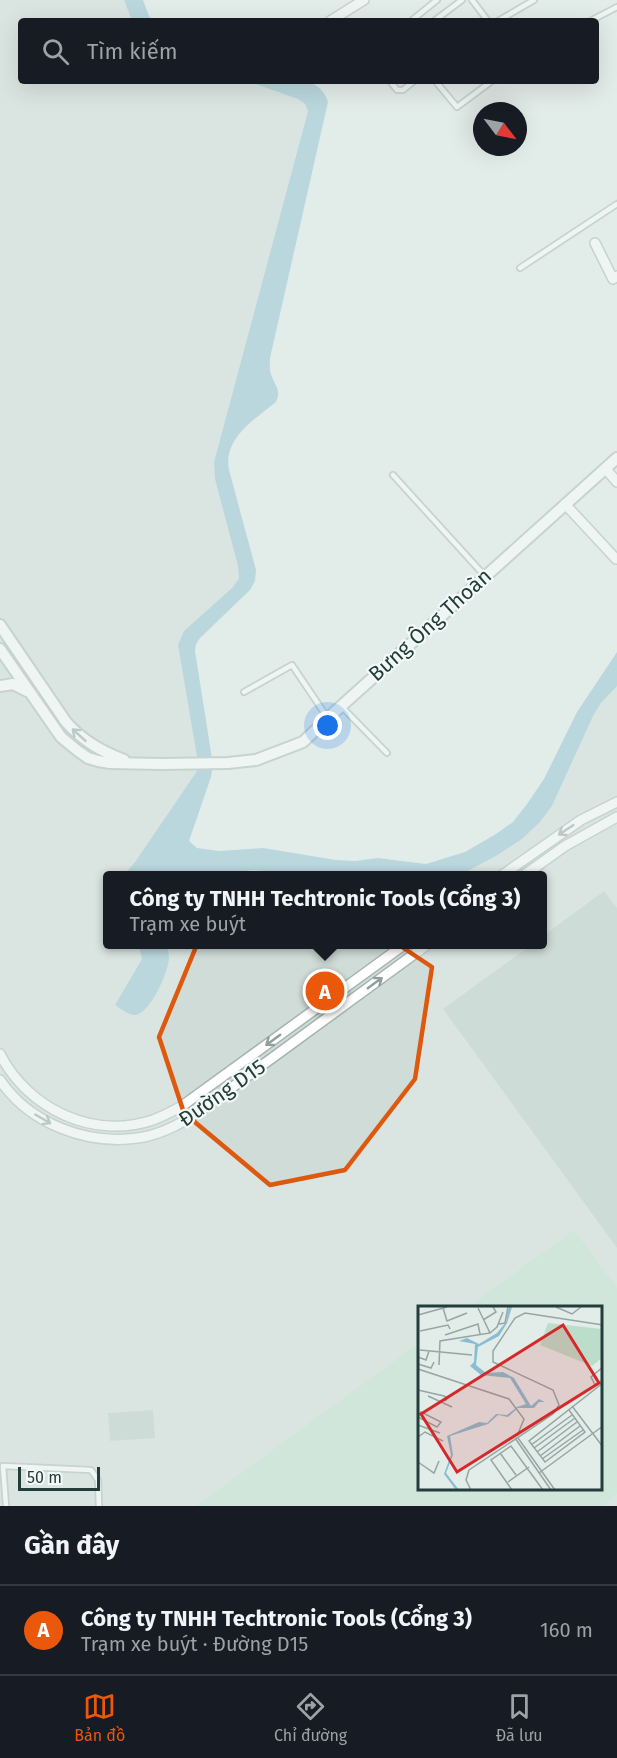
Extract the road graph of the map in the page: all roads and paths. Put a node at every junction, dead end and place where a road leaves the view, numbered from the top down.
1 (364, 0) edge
2 (437, 0) edge
3 (462, 0) edge
4 (472, 0) edge
5 (534, 0) edge
6 (617, 7) edge
7 (335, 18) edge
8 (415, 18) edge
9 (439, 18) edge
10 (486, 18) edge
11 (503, 18) edge
12 (596, 18) edge
13 (392, 84) edge
14 (410, 84) edge
15 (438, 84) edge
16 (488, 84) edge
17 (617, 204) edge
18 (595, 243) dead end
19 (520, 268) dead end
20 (617, 276) edge
21 (617, 458) edge
22 (605, 468) junction
23 (393, 475) dead end
24 (617, 482) edge
25 (565, 504) junction
26 (616, 559) edge
27 (485, 576) junction
28 (0, 625) edge
29 (0, 649) edge
30 (0, 686) edge
31 (244, 692) dead end
32 (32, 695) junction
33 (341, 706) junction
34 (328, 718) junction
35 (387, 753) dead end
36 (130, 763) junction
37 (617, 802) edge
38 (617, 817) edge
39 (508, 871) edge
40 (530, 871) edge
41 (399, 949) edge
42 (422, 949) edge
43 (296, 1023) junction
44 (304, 1034) junction
45 (0, 1054) edge
46 (0, 1080) edge
47 (6, 1506) edge
48 (99, 1506) edge

1 - 7 street
2 - 8 lane
3 - 9 lane
4 - 10 lane
5 - 11 lane
6 - 12 lane
13 - 14 lane
15 - 16 lane
17 - 19 lane
18 - 20 street
21 - 22 street, Bưng Ông Thoàn
22 - 24 street
22 - 25 street, Bưng Ông Thoàn
23 - 27 lane
25 - 26 street
25 - 27 street, Bưng Ông Thoàn
27 - 33 street, Bưng Ông Thoàn
36 -> 28 street
29 - 32 street, Bưng Ông Thoàn
30 - 32 street
31 - 34 lane
32 - 36 street, Bưng Ông Thoàn
33 - 34 street, Bưng Ông Thoàn
33 - 35 lane
34 - 36 street, Bưng Ông Thoàn
37 -> 39 street
38 - 40 street
41 - 43 street, Đường D15
44 -> 42 street, Đường D15
43 - 44 street
43 -> 45 street, Đường D15
46 -> 44 street, Đường D15
47 - 48 lane

